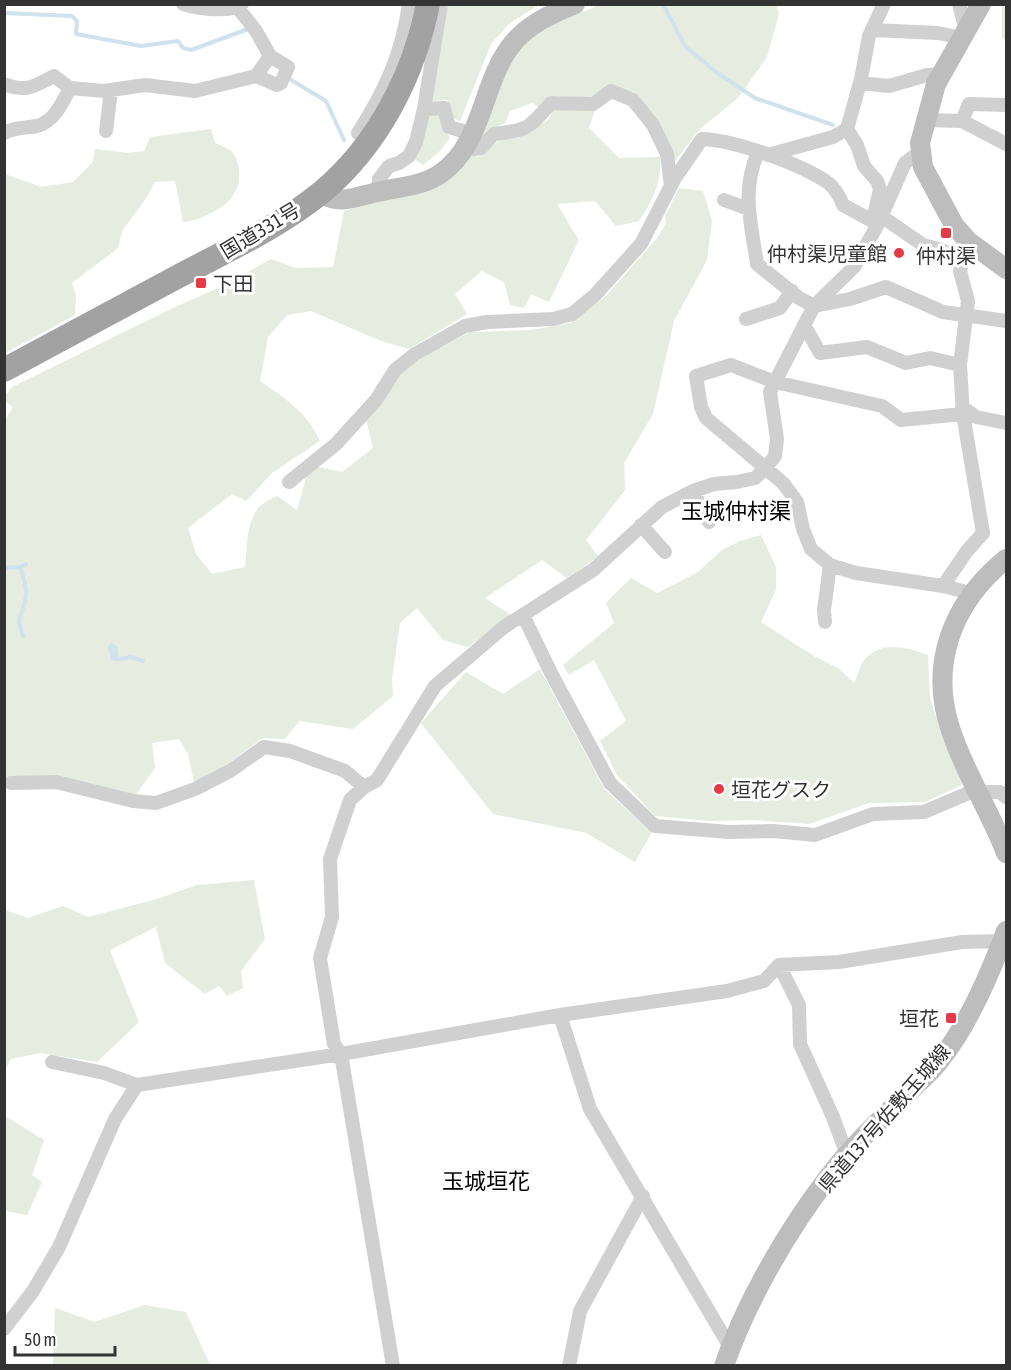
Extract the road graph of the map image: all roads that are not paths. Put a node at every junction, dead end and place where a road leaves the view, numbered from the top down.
1 (183, 4) edge
2 (409, 4) edge
3 (428, 4) edge
4 (441, 4) edge
5 (575, 4) edge
6 (884, 4) edge
7 (959, 4) edge
8 (981, 4) edge
9 (240, 6) edge
10 (872, 30) junction
11 (964, 34) junction
12 (270, 56) junction
13 (942, 74) junction
14 (256, 76) junction
15 (860, 83) junction
16 (4, 84) edge
17 (70, 88) junction
18 (111, 90) junction
19 (1006, 105) edge
20 (424, 109) junction
21 (926, 120) junction
22 (962, 121) junction
23 (847, 129) junction
24 (106, 131) dead end
25 (4, 133) edge
26 (358, 133) dead end
27 (468, 142) junction
28 (1006, 144) edge
29 (920, 153) junction
30 (763, 154) junction
31 (671, 186) junction
32 (378, 192) junction
33 (321, 193) junction
34 (724, 200) dead end
35 (749, 209) junction
36 (877, 220) junction
37 (966, 250) junction
38 (1006, 269) edge
39 (792, 291) junction
40 (814, 306) junction
41 (966, 316) junction
42 (747, 319) dead end
43 (1006, 321) edge
44 (804, 325) junction
45 (960, 365) junction
46 (4, 370) edge
47 (775, 382) junction
48 (963, 410) junction
49 (1006, 423) edge
50 (765, 469) junction
51 (289, 482) dead end
52 (693, 491) junction
53 (709, 522) dead end
54 (641, 525) junction
55 (664, 552) dead end
56 (1006, 560) edge
57 (830, 565) junction
58 (943, 586) junction
59 (971, 593) junction
60 (523, 615) junction
61 (825, 622) dead end
62 (11, 783) dead end
63 (364, 787) junction
64 (977, 791) junction
65 (1006, 797) edge
66 (1006, 853) edge
67 (1005, 936) edge
68 (779, 965) junction
69 (560, 1015) junction
70 (341, 1054) junction
71 (52, 1062) dead end
72 (137, 1085) junction
73 (847, 1155) junction
74 (643, 1196) junction
75 (4, 1329) edge
76 (727, 1356) edge
77 (393, 1365) edge
78 (569, 1365) edge

1 - 9 street
2 - 26 street
3 - 33 highway, 国道331号
4 - 20 street
5 - 27 main road
6 - 10 street
7 - 11 street
8 - 11 main road
9 - 12 street
10 - 11 street
10 - 15 street
11 - 13 main road
12 - 14 street
12 - 14 street
13 - 15 street
13 - 21 main road
14 - 18 street
15 - 23 street
16 - 17 street
17 - 18 street
17 - 25 street
18 - 24 street
19 - 22 street
20 - 27 street
20 - 32 street
21 - 22 street
21 - 29 main road
22 - 28 street
23 - 30 street
23 - 36 street
27 - 31 street
27 - 32 main road
29 - 36 street
29 - 37 main road
30 - 31 street
30 - 35 street
30 - 36 street
31 - 51 street
32 - 33 main road
33 - 46 highway, 国道331号
34 - 35 street
35 - 39 street
36 - 37 street
36 - 40 street
37 - 38 main road
37 - 41 street
39 - 40 street
39 - 42 street
40 - 41 street
40 - 44 street
41 - 43 street
41 - 45 street
44 - 45 street
44 - 47 street
45 - 48 street
47 - 48 street
47 - 50 street
47 - 50 street
48 - 49 street
48 - 58 street
50 - 52 street
50 - 57 street
52 - 53 street
52 - 54 street
54 - 55 street
54 - 60 street
56 - 59 main road
57 - 58 street
57 - 61 street
58 - 59 street
59 - 64 main road
60 - 63 street
60 - 64 street
62 - 63 street
63 - 70 street
64 - 65 street
64 - 66 main road
67 - 68 street
67 - 73 main road, 県道137号佐敷玉城線
68 - 69 street
68 - 73 street
69 - 70 street
69 - 74 street
70 - 72 street
70 - 77 street
71 - 72 street
72 - 75 street
73 - 76 main road, 県道137号佐敷玉城線
74 - 76 street
74 - 78 street

